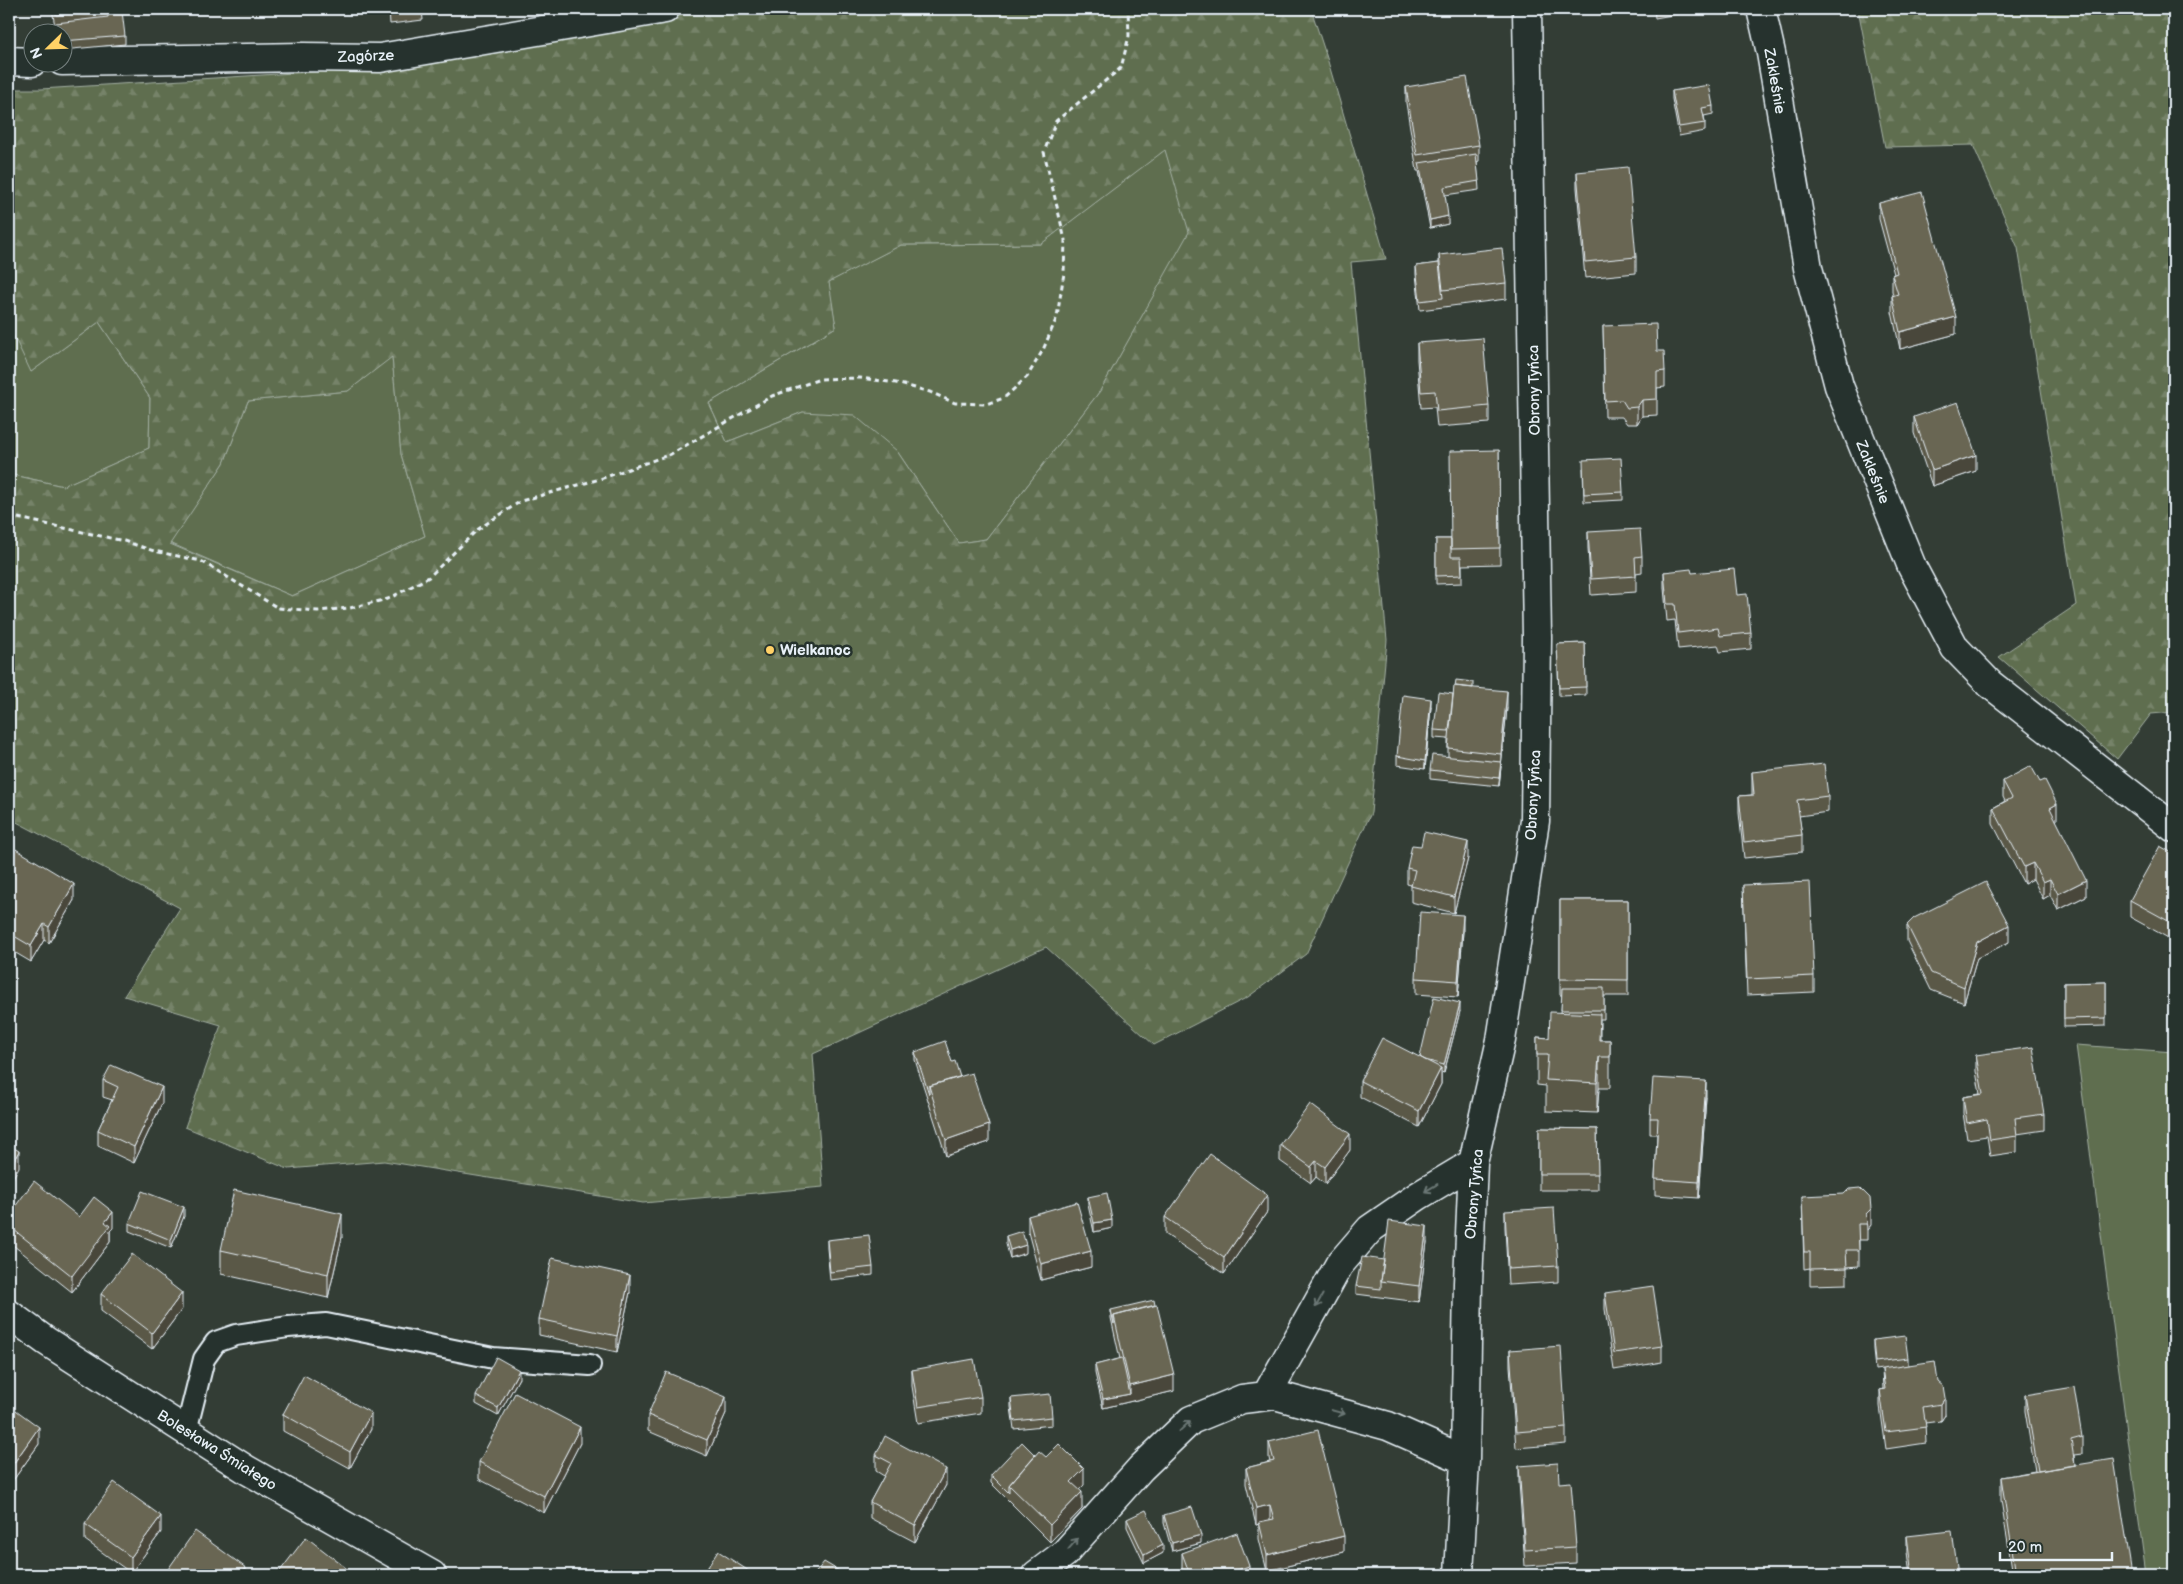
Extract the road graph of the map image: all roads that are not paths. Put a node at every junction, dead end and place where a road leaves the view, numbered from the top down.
1 (665, 9) edge
2 (1527, 9) edge
3 (1761, 9) edge
4 (9, 60) edge
5 (22, 61) edge
6 (72, 61) edge
7 (2174, 828) edge
8 (1473, 1163) junction
9 (9, 1314) edge
10 (590, 1365) dead end
11 (1266, 1396) junction
12 (186, 1431) junction
13 (1465, 1460) junction
14 (432, 1575) edge
15 (1036, 1575) edge
16 (1459, 1575) edge

1 - 6 street, Zagórze
2 - 8 street, Obrony Tyńca
3 - 7 street, Zakleśnie
4 - 5 street
8 -> 11 street
8 - 13 street, Obrony Tyńca
9 - 12 street, Bolesława Śmiałego
10 - 12 lane
11 -> 13 street
15 -> 11 street
12 - 14 street, Bolesława Śmiałego
13 - 16 street, Obrony Tyńca

